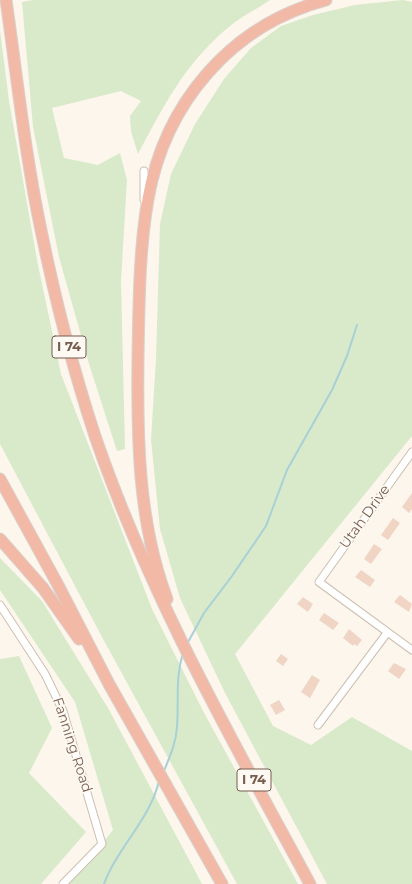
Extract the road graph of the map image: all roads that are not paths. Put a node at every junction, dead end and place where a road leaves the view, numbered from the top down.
1 (6, 0) edge
2 (326, 0) edge
3 (144, 171) dead end
4 (145, 223) junction
5 (412, 452) edge
6 (0, 479) edge
7 (0, 539) edge
8 (0, 605) edge
9 (387, 633) junction
10 (412, 650) edge
11 (198, 676) junction
12 (109, 684) junction
13 (318, 725) dead end
14 (63, 884) edge
15 (222, 884) edge
16 (310, 884) edge

1 - 11 highway, I 74
2 - 4 highway
3 - 4 street
4 - 11 highway
5 - 9 street, Utah Drive
6 - 12 highway
7 - 12 highway
8 - 14 street, Fanning Road
9 - 10 street
9 - 13 street
11 - 16 highway, I 74
12 - 15 highway

